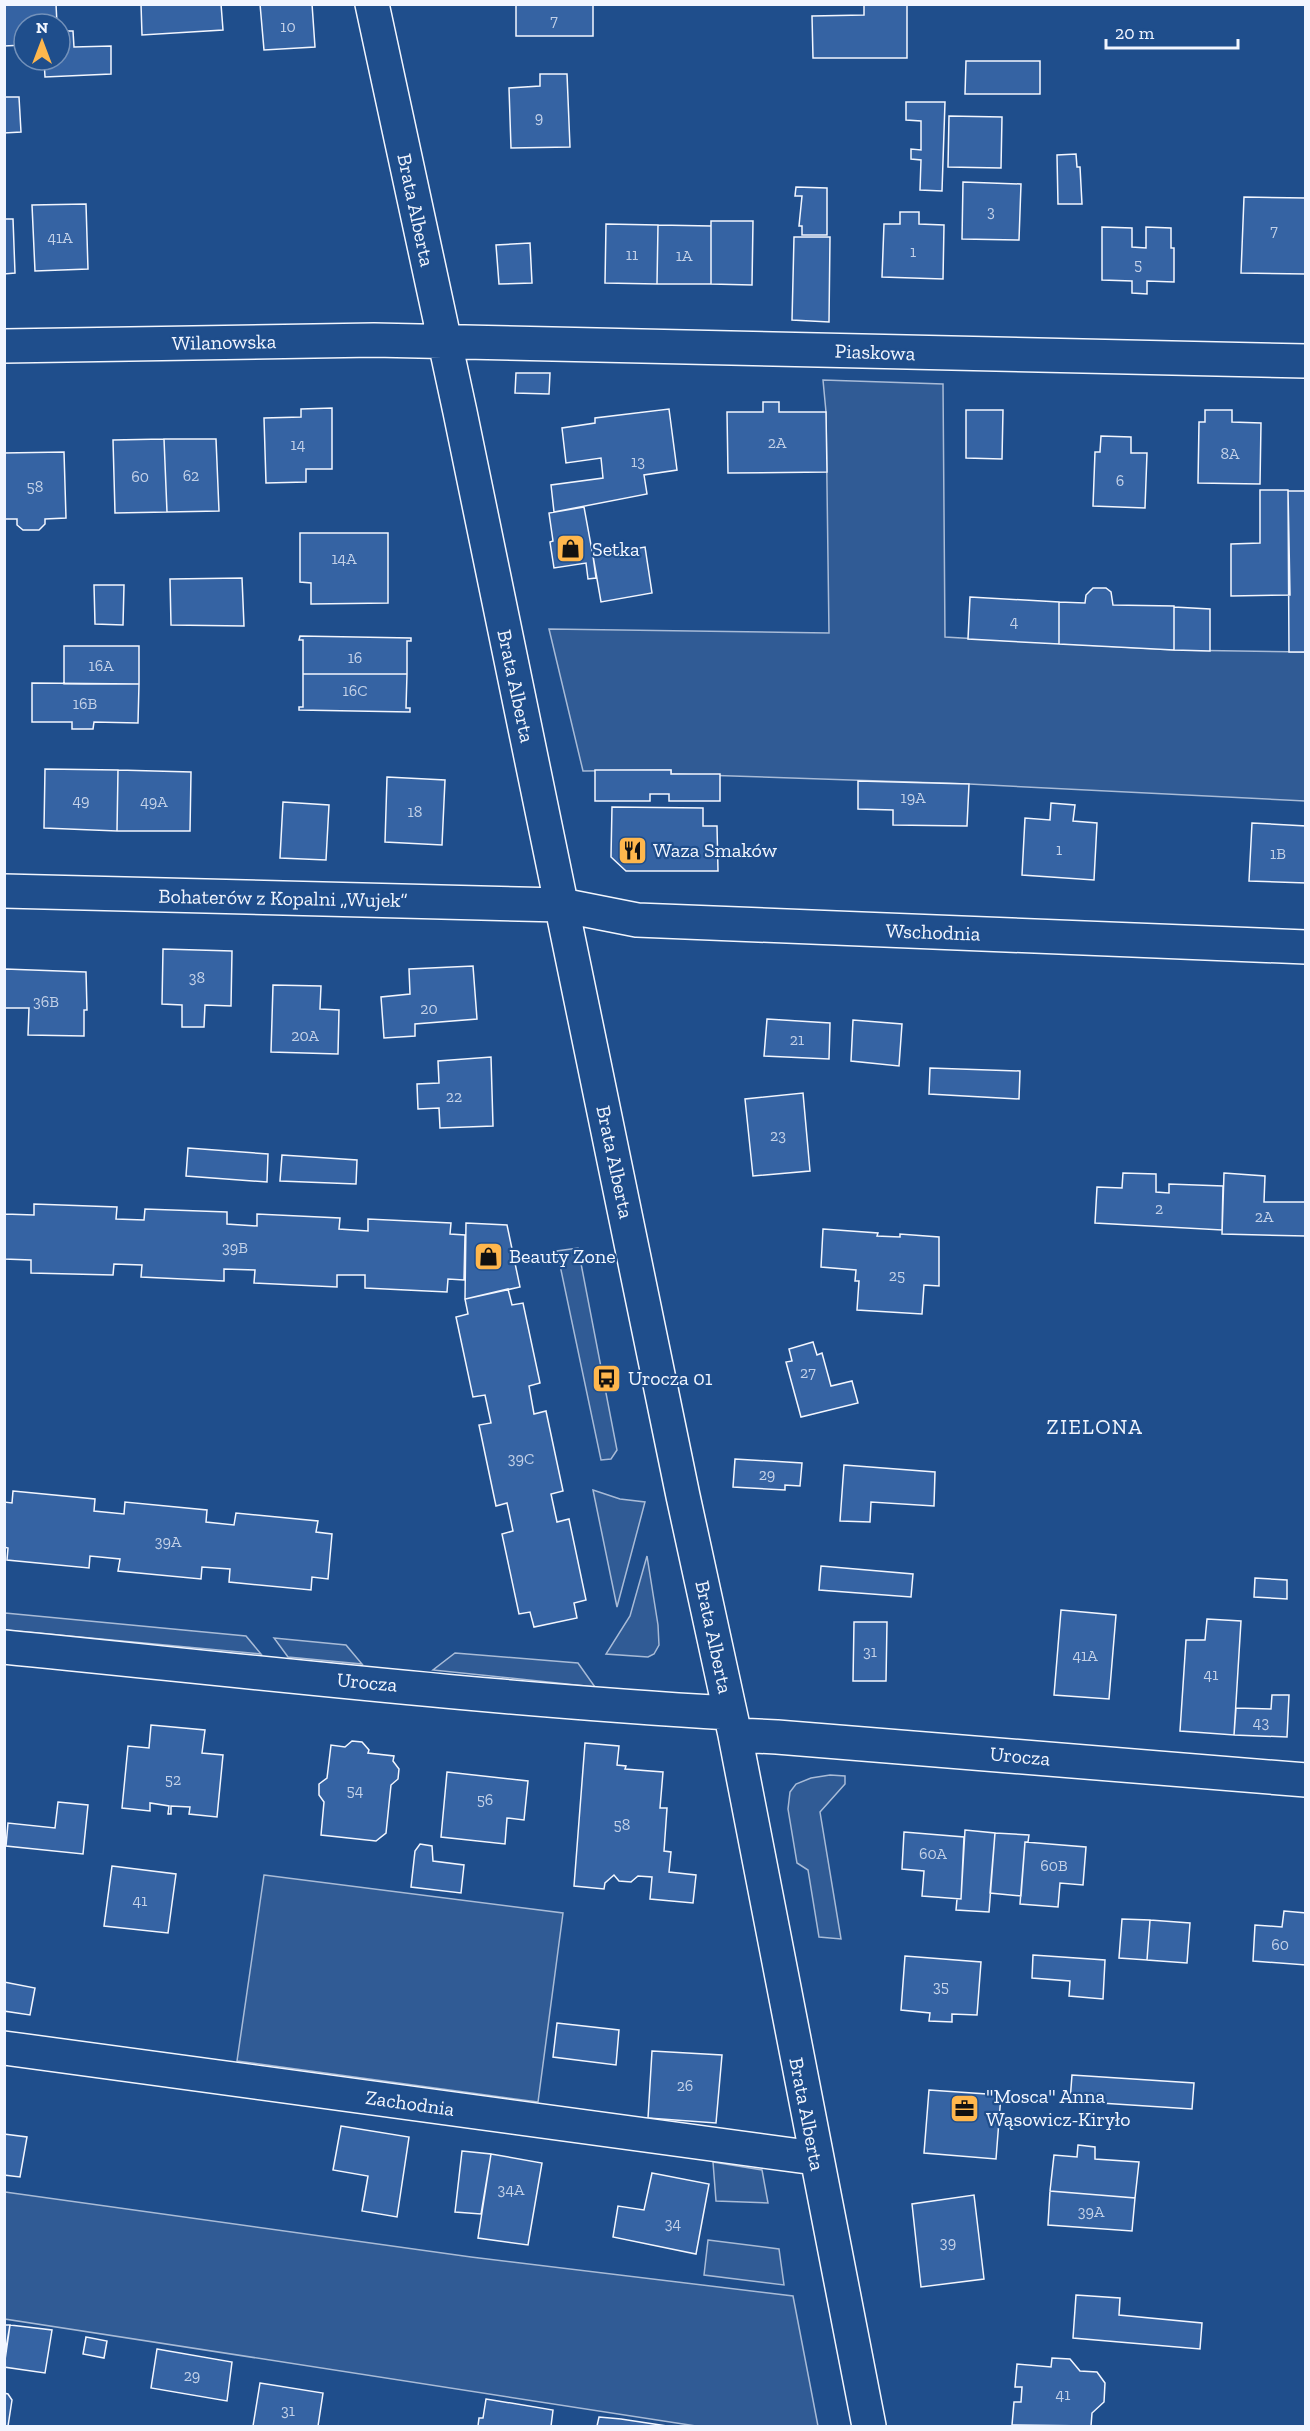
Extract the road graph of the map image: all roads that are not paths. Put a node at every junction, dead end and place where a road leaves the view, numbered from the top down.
1 (372, 4) edge
2 (444, 341) junction
3 (4, 346) edge
4 (1305, 361) edge
5 (4, 891) edge
6 (561, 905) junction
7 (1305, 947) edge
8 (4, 1647) edge
9 (732, 1724) junction
10 (1305, 1780) edge
11 (4, 2048) edge
12 (815, 2158) junction
13 (868, 2427) edge

1 - 2 street, Brata Alberta
2 - 3 street, Wilanowska
2 - 4 street, Piaskowa
2 - 6 street, Brata Alberta
5 - 6 street, Bohaterów z Kopalni „Wujek”
6 - 7 street, Wschodnia
6 - 9 street, Brata Alberta
8 - 9 street, Urocza
9 - 10 street, Urocza
9 - 12 street, Brata Alberta
11 - 12 street, Zachodnia
12 - 13 street, Brata Alberta

